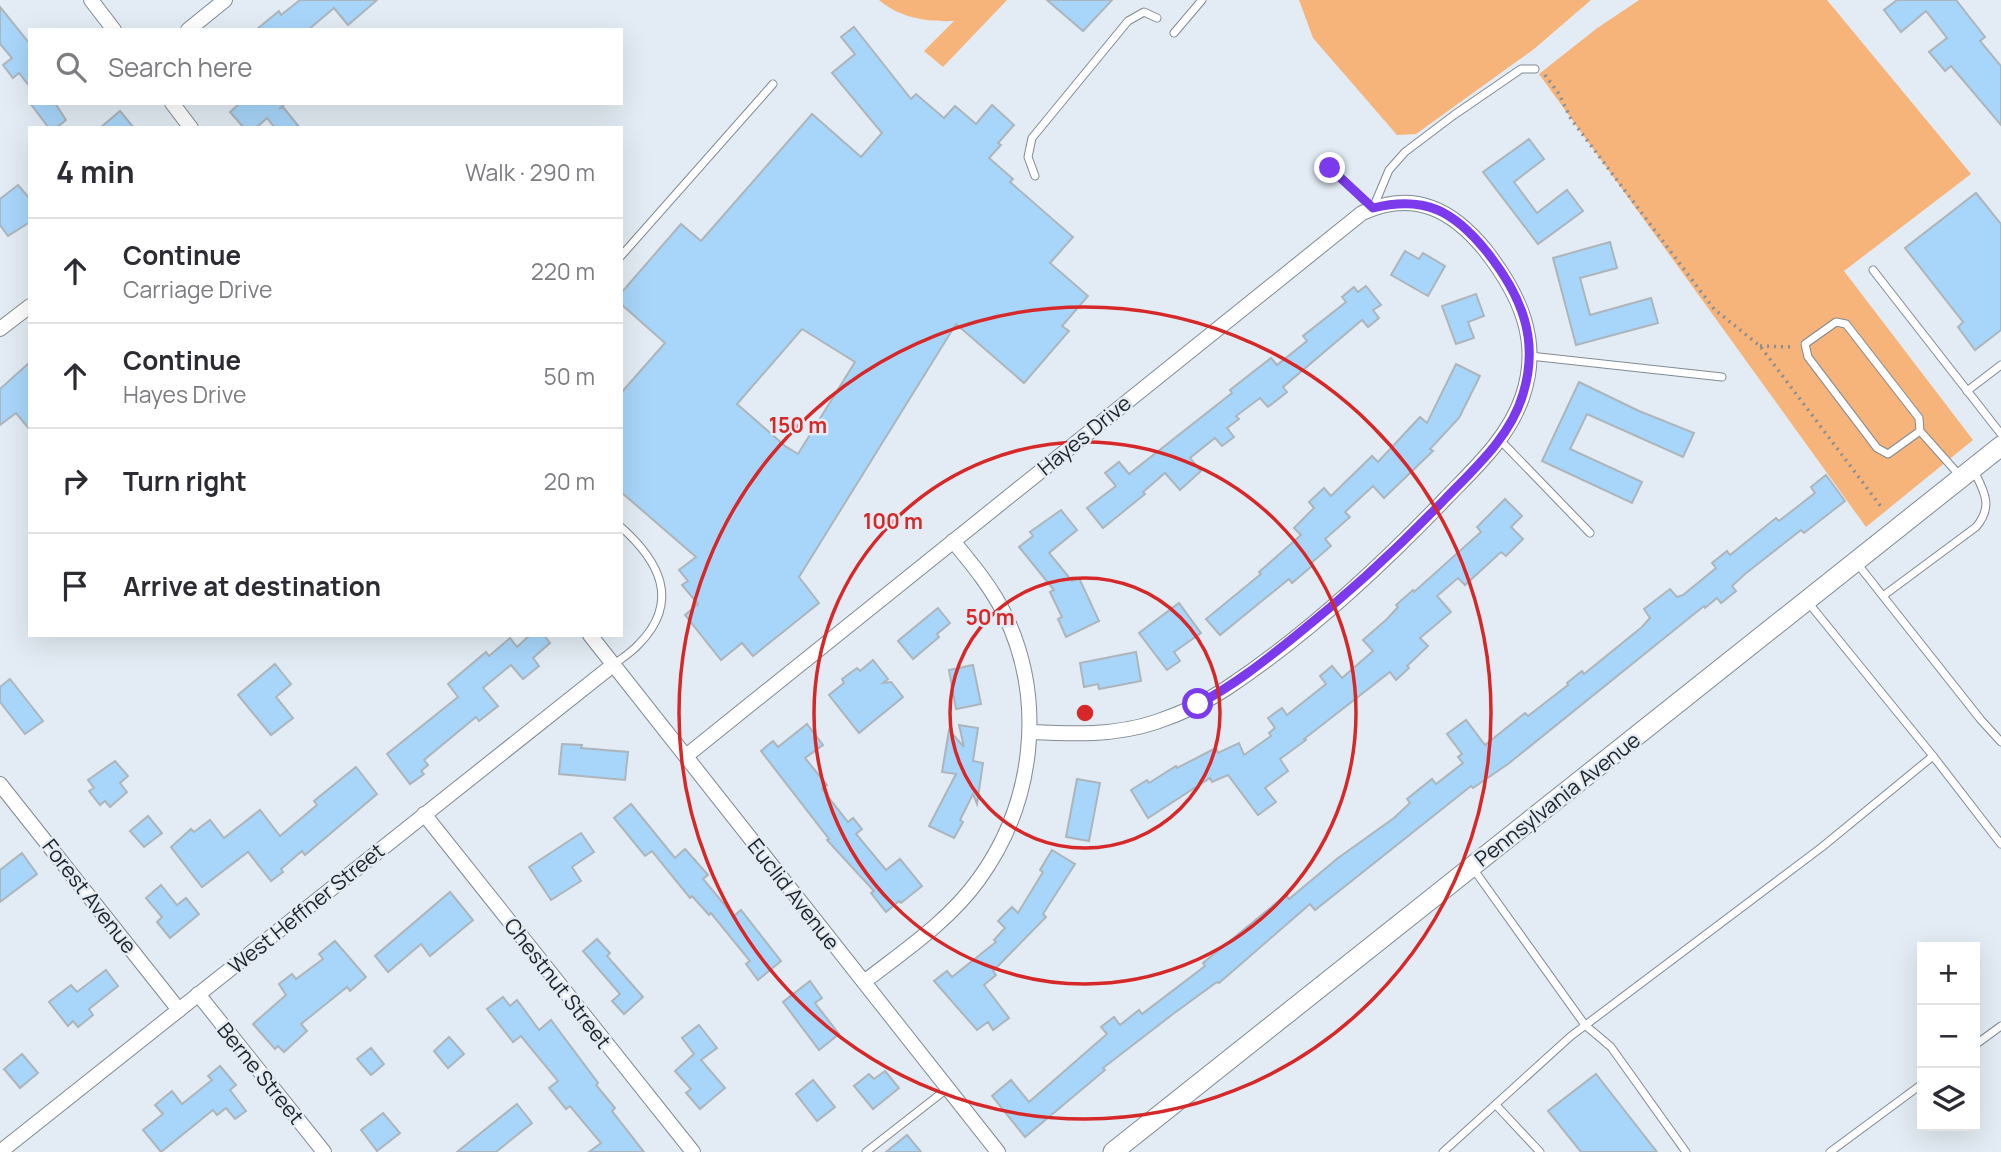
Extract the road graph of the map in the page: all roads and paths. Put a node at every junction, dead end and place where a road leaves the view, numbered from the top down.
1 (91, 0) edge
2 (225, 0) edge
3 (1202, 0) edge
4 (1157, 18) dead end
5 (112, 28) edge
6 (190, 28) edge
7 (1174, 33) dead end
8 (1535, 69) joint
9 (773, 84) dead end
10 (174, 105) edge
11 (189, 126) edge
12 (1330, 168) dead end
13 (1035, 176) dead end
14 (1373, 208) junction
15 (623, 254) edge
16 (1873, 270) dead end
17 (28, 308) edge
18 (0, 330) edge
19 (1760, 346) junction
20 (1806, 348) junction
21 (1529, 355) junction
22 (2001, 365) edge
23 (1722, 377) dead end
24 (1967, 391) junction
25 (1920, 431) junction
26 (2001, 434) edge
27 (1499, 439) junction
28 (2001, 446) edge
29 (1967, 473) junction
30 (1882, 508) dead end
31 (623, 529) edge
32 (1590, 533) dead end
33 (953, 541) junction
34 (1856, 561) junction
35 (1883, 596) junction
36 (1807, 601) junction
37 (592, 637) edge
38 (613, 664) junction
39 (1030, 732) junction
40 (2001, 742) edge
41 (686, 756) junction
42 (1933, 756) junction
43 (1, 786) edge
44 (424, 814) junction
45 (2001, 844) edge
46 (1472, 867) junction
47 (864, 982) junction
48 (198, 994) junction
49 (179, 1010) junction
50 (1585, 1026) junction
51 (2001, 1026) edge
52 (1980, 1041) edge
53 (947, 1088) junction
54 (1917, 1088) edge
55 (1496, 1105) junction
56 (0, 1152) edge
57 (324, 1152) edge
58 (693, 1152) edge
59 (866, 1152) edge
60 (998, 1152) edge
61 (1113, 1152) edge
62 (1443, 1152) edge
63 (1540, 1152) edge
64 (1686, 1152) edge
65 (1830, 1152) edge

1 - 5 street
2 - 6 street
3 - 7 lane
4 - 13 lane
8 - 14 lane
8 - 19 path
9 - 15 lane
10 - 11 street
12 - 14 lane
14 - 21 street, Hayes Drive
14 - 33 street, Hayes Drive
16 - 24 lane
17 - 18 street
19 - 20 path
19 - 30 path
20 - 25 lane
20 - 25 lane
21 - 23 lane
21 - 27 street, Hayes Drive
22 - 24 lane
24 - 26 lane
25 - 29 lane
27 - 32 lane
27 - 39 street, Hayes Drive
28 - 29 street, Pennsylvania Avenue
29 - 34 street, Pennsylvania Avenue
29 - 35 lane
31 - 38 lane
33 - 39 street
33 - 41 street, Hayes Drive
34 - 35 lane
34 - 36 street, Pennsylvania Avenue
35 - 40 lane
36 - 42 lane
36 - 46 street, Pennsylvania Avenue
37 - 38 street, Euclid Avenue
38 - 41 street, Euclid Avenue
38 - 44 street, West Heffner Street
39 - 47 street
41 - 47 street, Euclid Avenue
42 - 45 lane
42 - 50 lane
43 - 49 street, Forest Avenue
44 - 48 street, West Heffner Street
44 - 58 street, Chestnut Street
46 - 50 lane
46 - 61 street, Pennsylvania Avenue
47 - 53 street, Euclid Avenue
48 - 49 street, West Heffner Street
48 - 57 street, Berne Street
49 - 56 street, West Heffner Street
50 - 55 lane
50 - 64 lane
51 - 52 lane
53 - 59 lane
53 - 60 street, Euclid Avenue
54 - 65 lane
55 - 62 lane
55 - 63 lane

